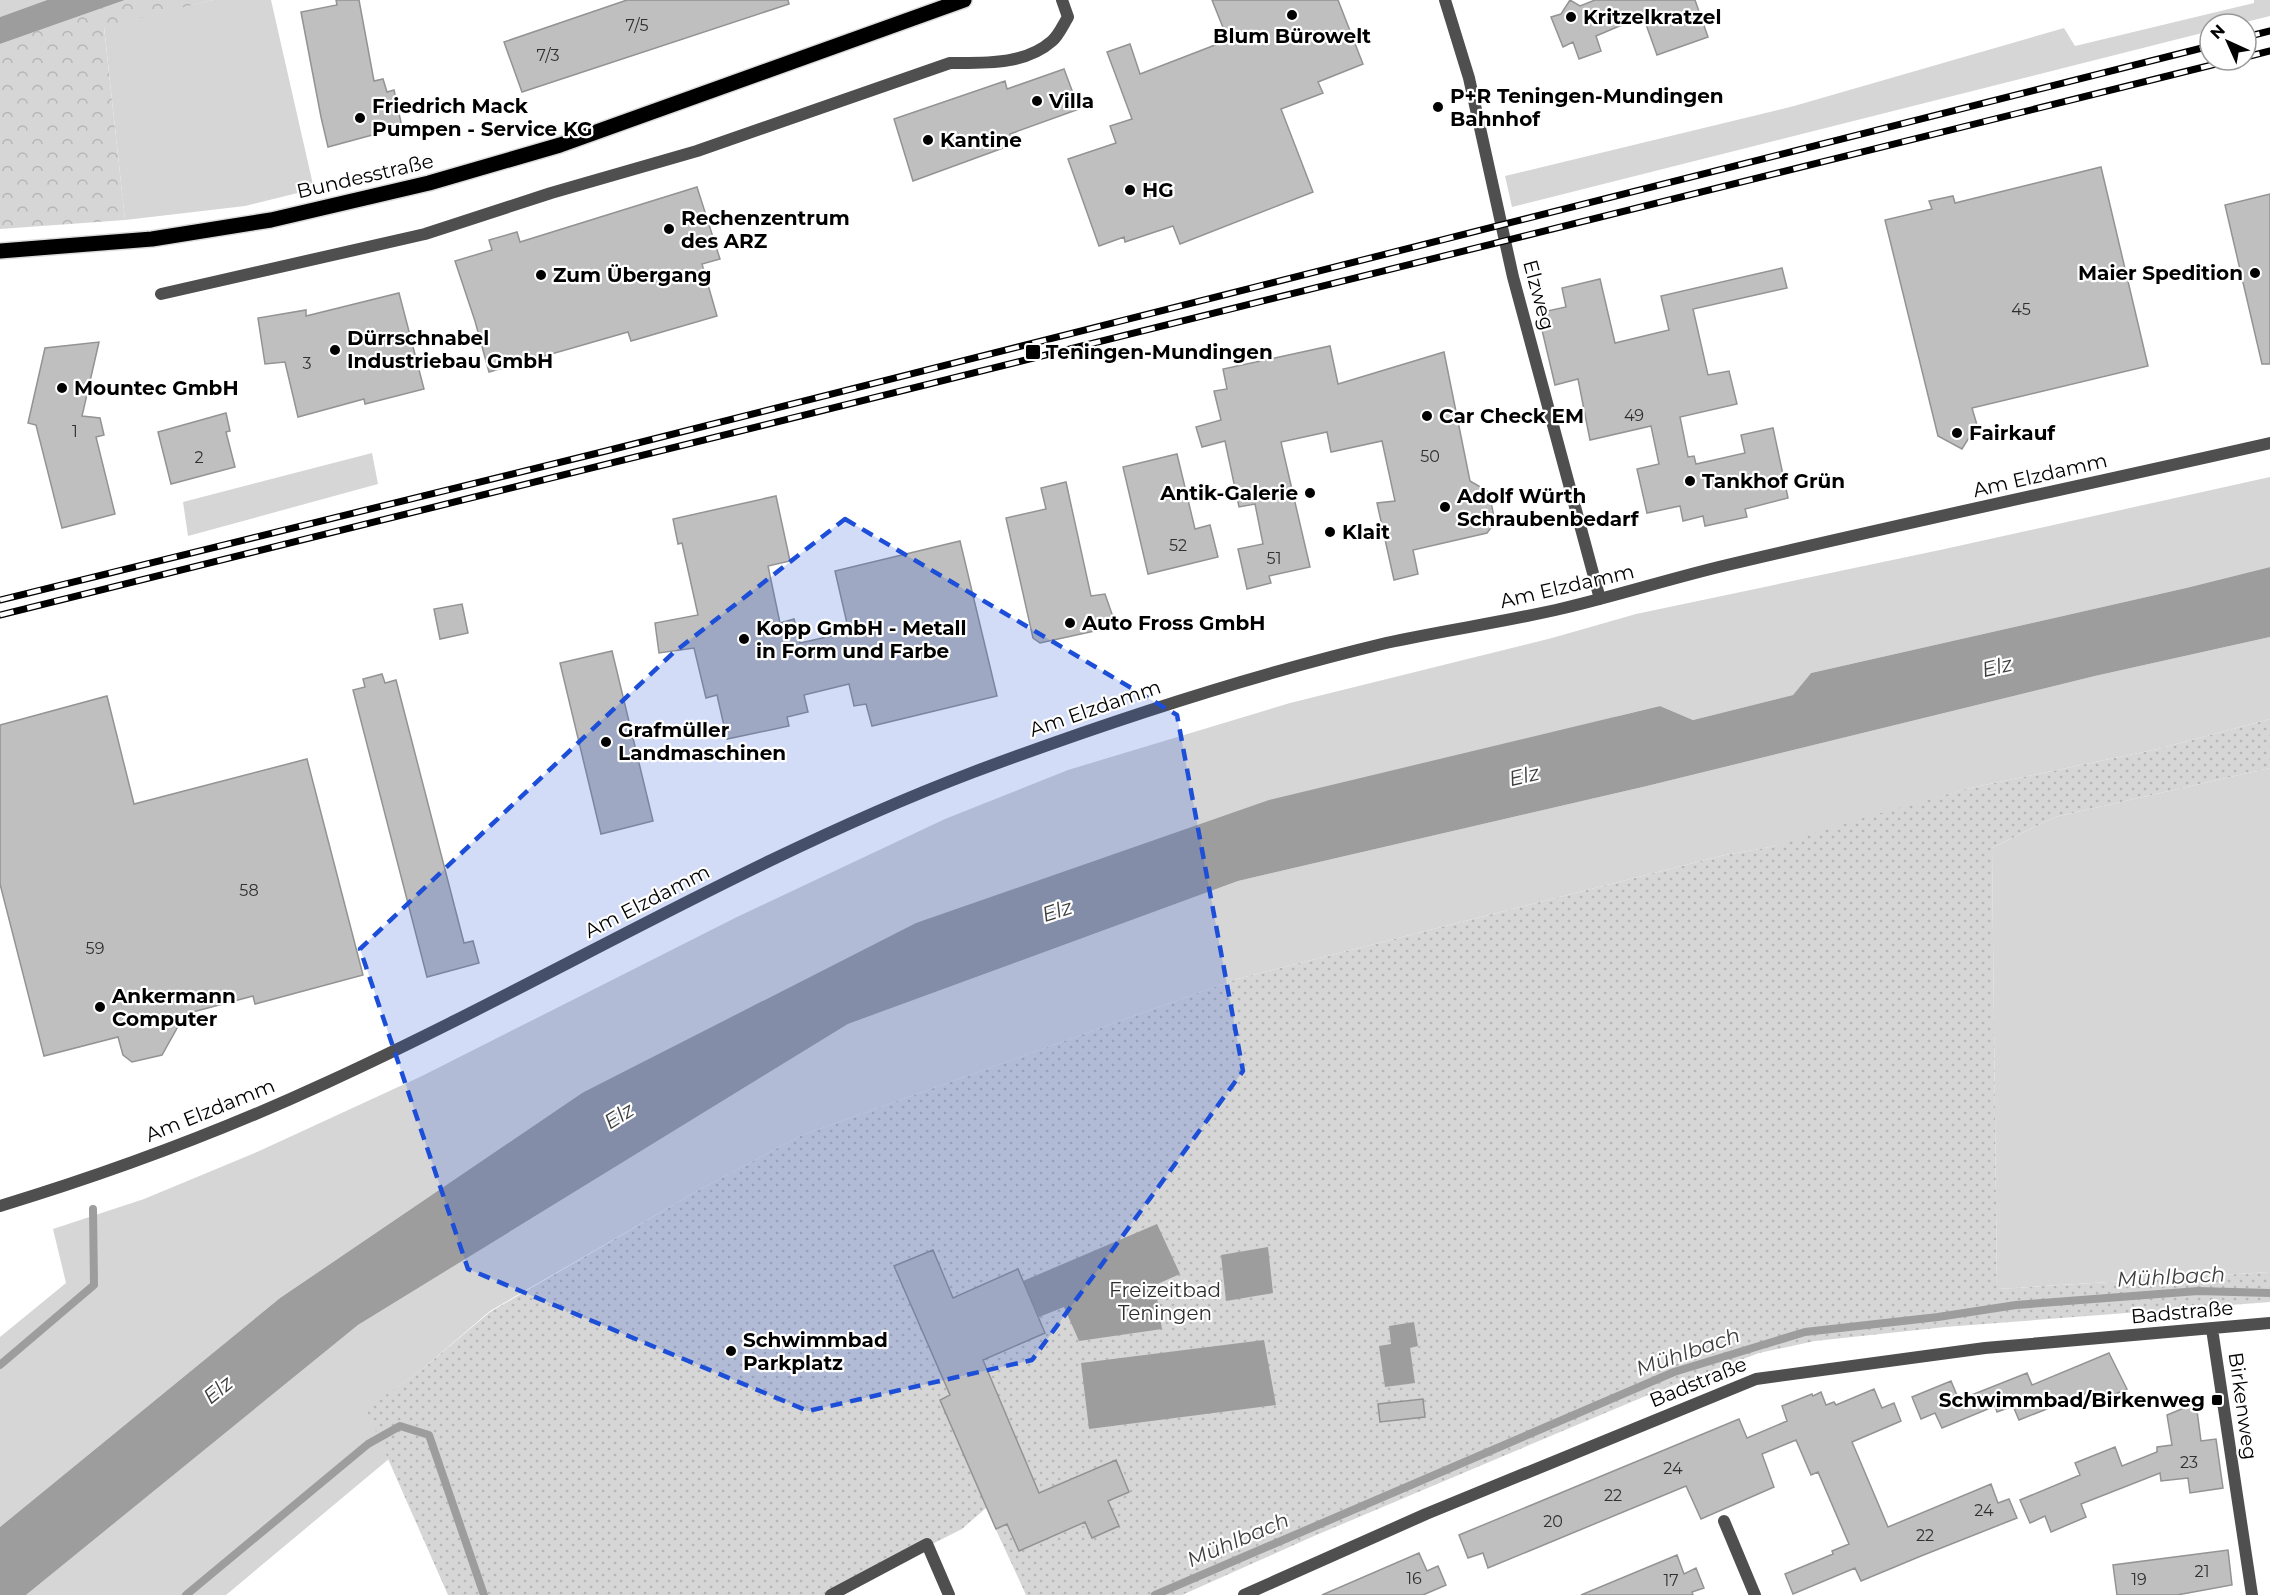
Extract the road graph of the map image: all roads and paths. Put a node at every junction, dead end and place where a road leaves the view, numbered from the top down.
1 (964, 0) edge
2 (1062, 0) edge
3 (1445, 0) edge
4 (0, 251) edge
5 (161, 294) dead end
6 (2270, 443) edge
7 (1600, 600) junction
8 (0, 1206) edge
9 (2270, 1323) edge
10 (2212, 1329) junction
11 (1724, 1521) dead end
12 (831, 1595) edge
13 (949, 1595) edge
14 (1244, 1595) edge
15 (1755, 1595) edge
16 (2252, 1595) edge

1 - 4 main road, Bundesstraße
2 - 5 street
3 - 7 street, Elzweg
6 - 7 street, Am Elzdamm
7 - 8 street, Am Elzdamm
9 - 10 street, Badstraße
10 - 14 street, Badstraße
10 - 16 street, Birkenweg
11 - 15 street
12 - 13 street

